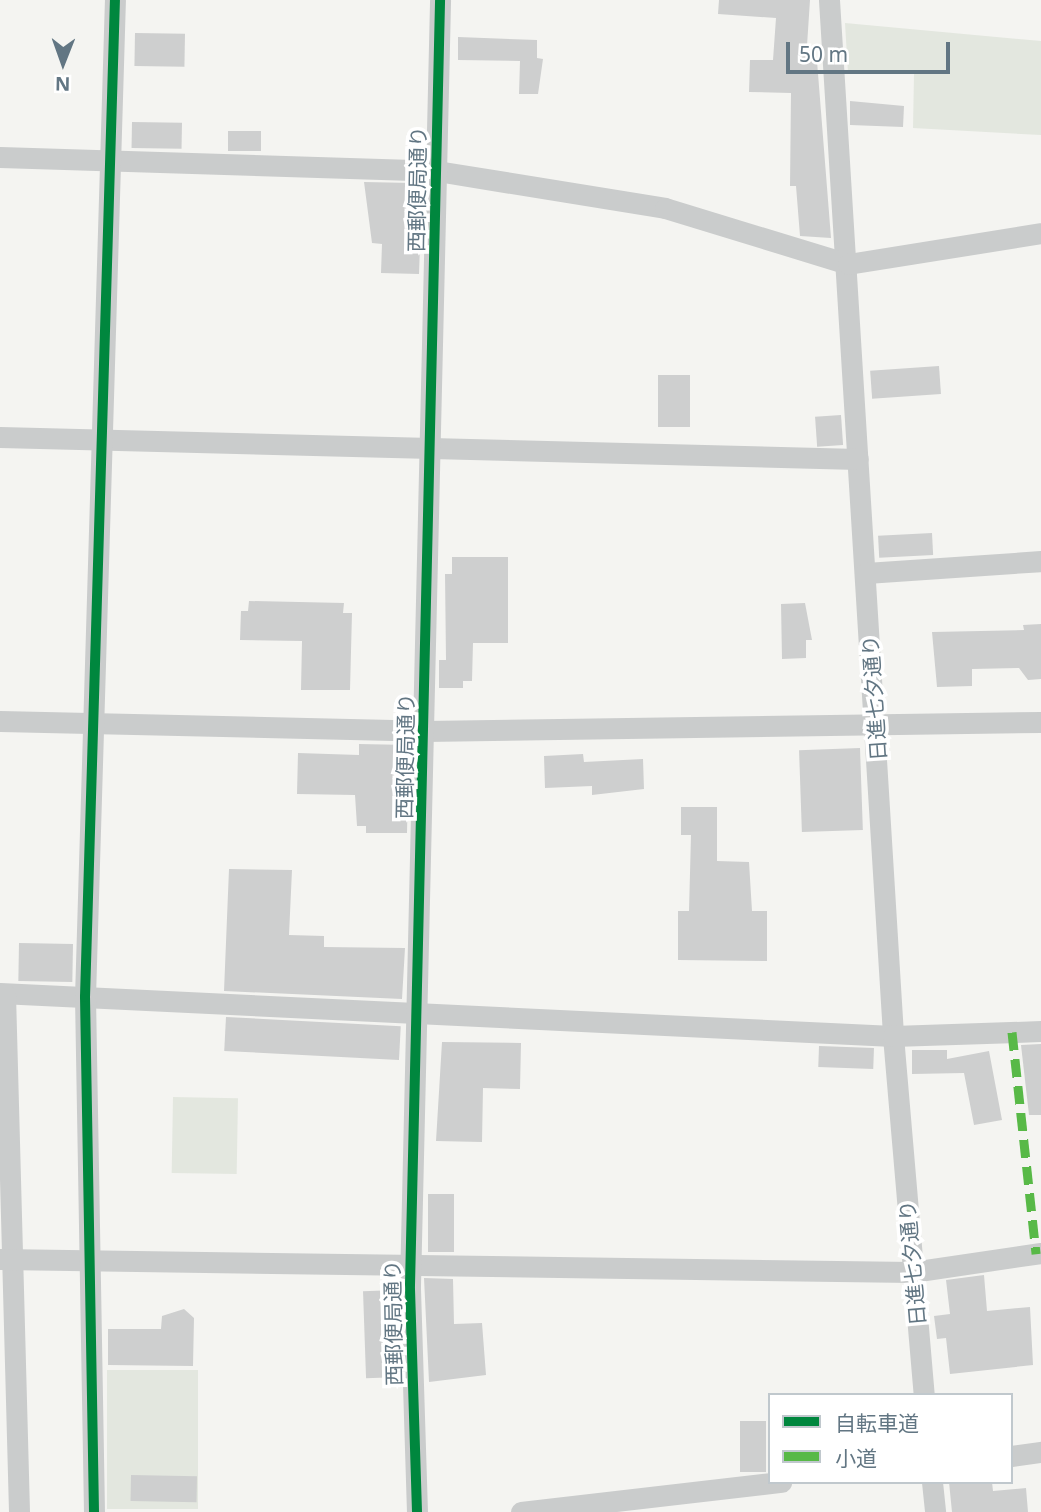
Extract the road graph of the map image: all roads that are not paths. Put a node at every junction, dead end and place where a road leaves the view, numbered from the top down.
1 (115, 0) edge
2 (440, 0) edge
3 (829, 0) edge
4 (0, 157) edge
5 (111, 161) junction
6 (437, 170) junction
7 (1041, 233) edge
8 (848, 264) junction
9 (0, 437) edge
10 (105, 438) junction
11 (431, 449) junction
12 (858, 459) junction
13 (1041, 561) edge
14 (866, 573) junction
15 (0, 721) edge
16 (97, 722) junction
17 (1041, 722) edge
18 (876, 726) junction
19 (425, 731) junction
20 (2, 994) edge
21 (85, 997) junction
22 (419, 1012) junction
23 (1041, 1031) edge
24 (893, 1036) junction
25 (1041, 1253) edge
26 (6, 1259) edge
27 (88, 1260) junction
28 (411, 1265) junction
29 (912, 1272) junction
30 (924, 1393) edge
31 (1041, 1452) edge
32 (1013, 1456) edge
33 (768, 1484) edge
34 (932, 1484) edge
35 (19, 1512) edge
36 (94, 1512) edge
37 (417, 1512) edge
38 (521, 1512) edge
39 (935, 1512) edge

1 - 5 street
2 - 6 street, 西郵便局通り
3 - 8 street, 日進七夕通り
4 - 5 street
5 - 6 street
5 - 10 street
6 - 8 street
6 - 11 street, 西郵便局通り
7 - 8 street
8 - 12 street, 日進七夕通り
9 - 10 street
10 - 11 street
10 - 16 street
11 - 12 street
11 - 19 street, 西郵便局通り
12 - 14 street, 日進七夕通り
13 - 14 street
14 - 18 street, 日進七夕通り
15 - 16 street
16 - 19 street
16 - 21 street
17 - 18 street
18 - 19 street
18 - 24 street, 日進七夕通り
19 - 22 street, 西郵便局通り
20 - 21 street
20 - 26 street
21 - 22 street
21 - 27 street
22 - 24 street
22 - 28 street, 西郵便局通り
23 - 24 street
24 - 29 street, 日進七夕通り
25 - 29 street
26 - 27 street
26 - 35 street
27 - 28 street
27 - 36 street
28 - 29 street
28 - 37 street, 西郵便局通り
29 - 30 street, 日進七夕通り
31 - 32 street
33 - 38 street
34 - 39 street

